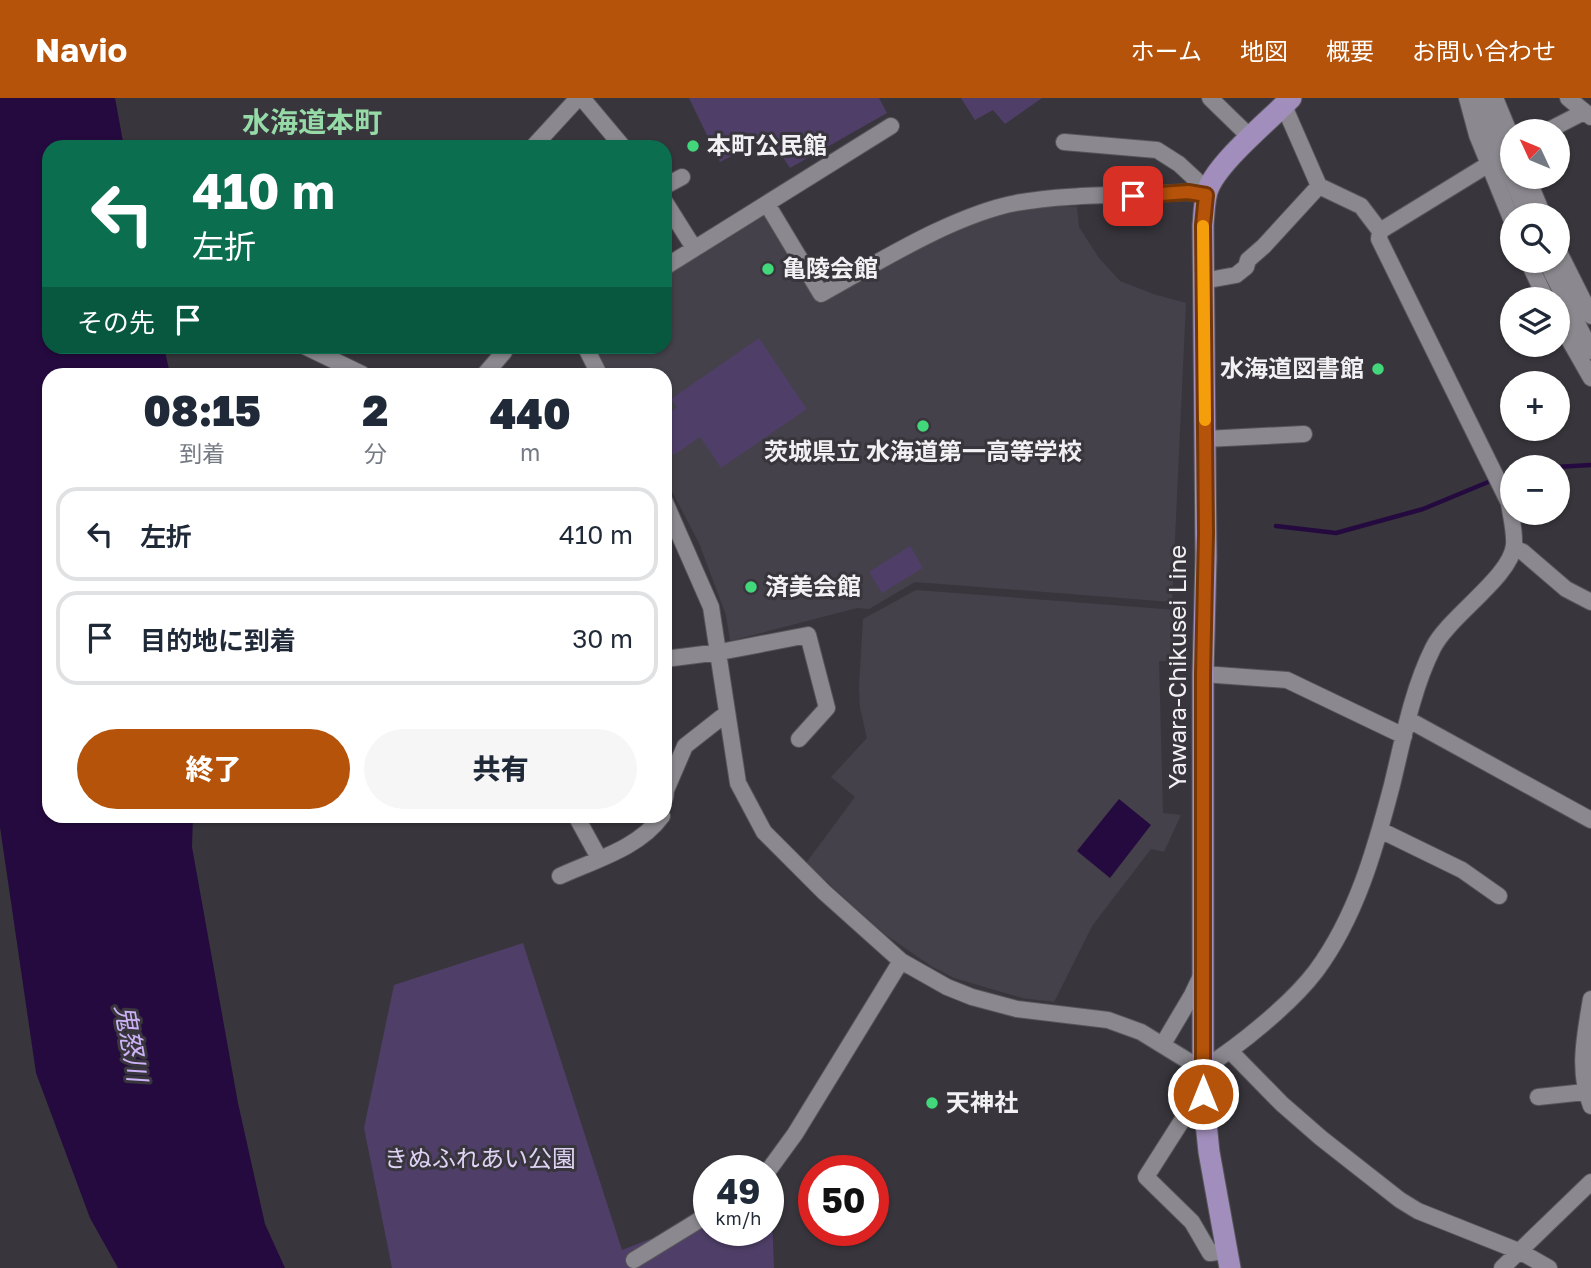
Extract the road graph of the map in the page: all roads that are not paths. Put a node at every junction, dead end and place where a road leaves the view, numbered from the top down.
1 (580, 98) edge
2 (1210, 98) edge
3 (1467, 98) edge
4 (1479, 98) edge
5 (1494, 98) edge
6 (1569, 98) edge
7 (1287, 101) edge
8 (1587, 114) edge
9 (1503, 119) edge
10 (1570, 121) edge
11 (891, 126) dead end
12 (1250, 137) junction
13 (540, 140) edge
14 (617, 140) edge
15 (1065, 142) dead end
16 (1489, 164) junction
17 (682, 177) dead end
18 (672, 182) edge
19 (1319, 187) junction
20 (1207, 192) junction
21 (1505, 203) edge
22 (1522, 203) edge
23 (767, 204) junction
24 (672, 213) edge
25 (1380, 230) junction
26 (694, 248) junction
27 (672, 262) edge
28 (1552, 273) edge
29 (1570, 273) edge
30 (1203, 281) junction
31 (1591, 316) edge
32 (1570, 341) edge
33 (1591, 351) edge
34 (321, 354) edge
35 (350, 368) edge
36 (1591, 378) edge
37 (1304, 434) dead end
38 (1205, 439) junction
39 (672, 518) edge
40 (1514, 548) junction
41 (1591, 603) edge
42 (720, 652) junction
43 (672, 658) edge
44 (1203, 674) junction
45 (727, 713) junction
46 (1409, 720) junction
47 (1404, 736) junction
48 (799, 739) dead end
49 (672, 777) edge
50 (1591, 820) edge
51 (580, 823) edge
52 (657, 823) edge
53 (1380, 830) junction
54 (599, 858) junction
55 (560, 876) dead end
56 (1499, 896) dead end
57 (901, 961) junction
58 (1205, 967) junction
59 (1591, 999) edge
60 (1163, 1044) junction
61 (1230, 1051) junction
62 (1204, 1068) junction
63 (1203, 1094) junction
64 (1538, 1097) dead end
65 (1588, 1099) edge
66 (780, 1155) edge
67 (1591, 1182) edge
68 (693, 1224) edge
69 (1521, 1252) junction
70 (634, 1260) dead end
71 (1227, 1263) edge
72 (1502, 1268) edge
73 (1549, 1268) edge

1 - 13 street
1 - 14 street
2 - 12 street
3 - 16 street
4 - 22 street
5 - 9 street
6 - 8 street
7 - 12 main road
7 - 19 street
8 - 10 street
11 - 23 street
12 - 20 main road
15 - 20 street
16 - 21 street
16 - 25 street
17 - 18 street
19 - 25 street
19 - 30 street
20 - 23 street
20 - 30 main road, Yawara-Chikusei Line
23 - 26 street
24 - 26 street
25 - 40 street
26 - 27 street
28 - 33 street
29 - 31 street
30 - 38 main road, Yawara-Chikusei Line
32 - 36 street
34 - 35 street
37 - 38 street
38 - 44 main road, Yawara-Chikusei Line
39 - 42 street
40 - 41 street
40 - 46 street
42 - 43 street
42 - 45 street
42 - 48 street
44 - 47 street
44 - 58 main road, Yawara-Chikusei Line
45 - 49 street
45 - 57 street
46 - 47 street
46 - 50 street
47 - 53 street
51 - 54 street
52 - 54 street
53 - 56 street
53 - 61 street
54 - 55 street
57 - 60 street
57 - 66 street
58 - 60 street
58 - 62 main road, Yawara-Chikusei Line
59 - 65 street
60 - 62 street
61 - 62 street
61 - 69 street
62 - 63 main road, Yawara-Chikusei Line
63 - 71 main road, Yawara-Chikusei Line
63 - 71 street
64 - 65 street
67 - 69 street
68 - 70 street
69 - 72 street
69 - 73 street

